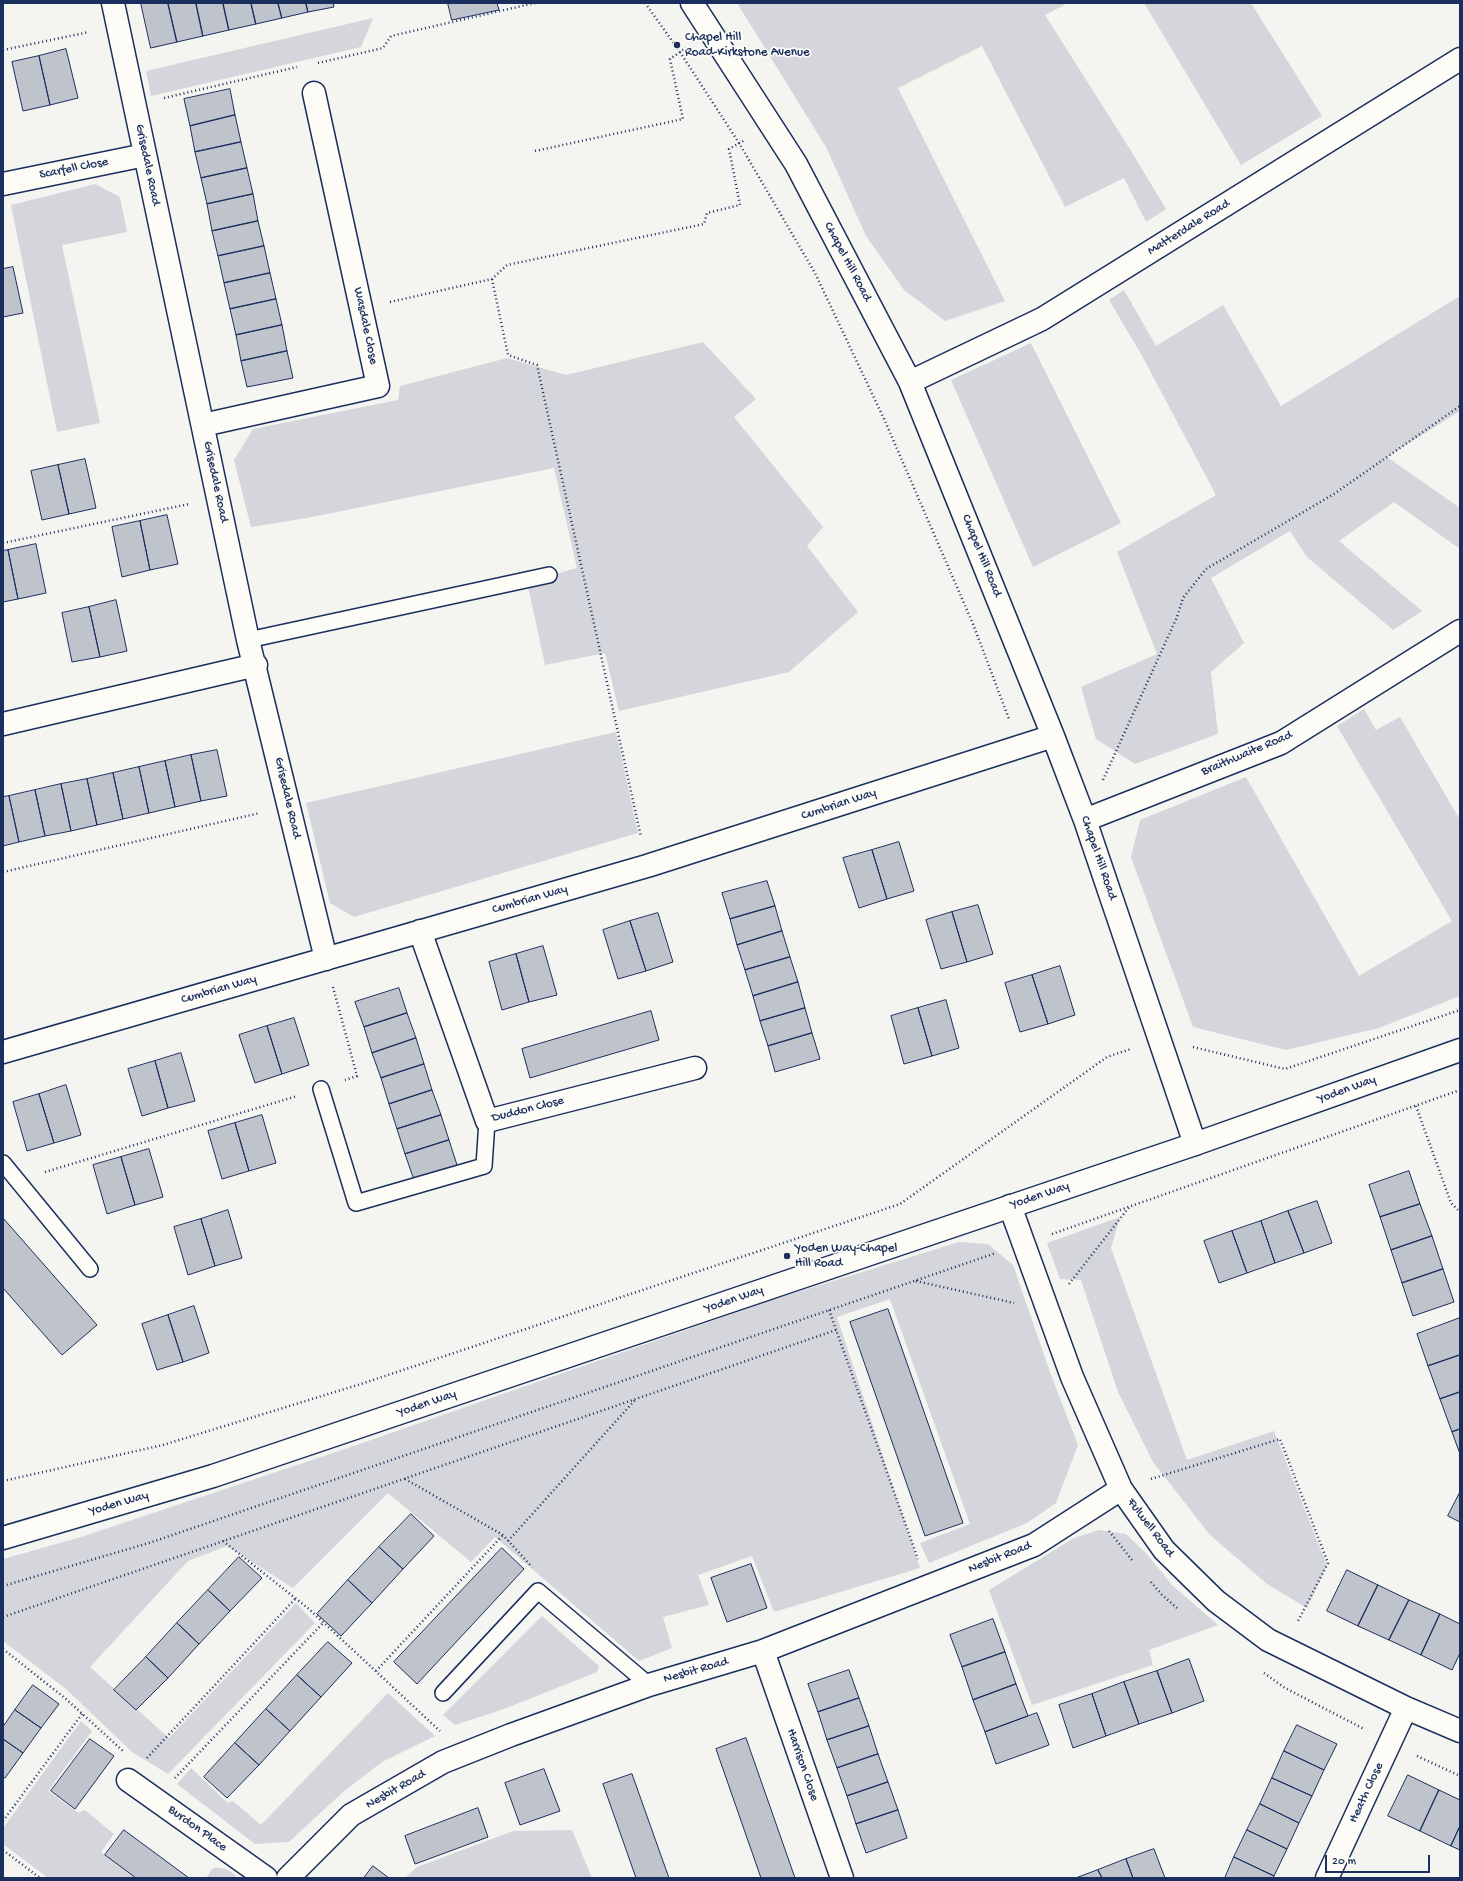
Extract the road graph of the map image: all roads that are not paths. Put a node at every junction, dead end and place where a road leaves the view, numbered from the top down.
1 (113, 3) edge
2 (692, 3) edge
3 (1460, 59) edge
4 (314, 92) dead end
5 (145, 155) junction
6 (3, 184) edge
7 (910, 382) junction
8 (203, 424) junction
9 (549, 575) dead end
10 (1460, 631) edge
11 (248, 640) junction
12 (256, 665) junction
13 (3, 724) edge
14 (1053, 736) junction
15 (1085, 820) junction
16 (420, 932) junction
17 (326, 959) junction
18 (1460, 1050) edge
19 (3, 1052) edge
20 (695, 1068) dead end
21 (321, 1089) road end
22 (487, 1121) junction
23 (1195, 1144) junction
24 (3, 1162) edge
25 (1010, 1206) junction
26 (90, 1269) dead end
27 (1121, 1489) junction
28 (3, 1538) edge
29 (763, 1651) junction
30 (649, 1685) junction
31 (442, 1693) dead end
32 (1406, 1708) junction
33 (1460, 1731) edge
34 (134, 1773) road end
35 (266, 1878) edge
36 (288, 1878) edge
37 (842, 1878) edge
38 (1327, 1878) edge

1 - 5 street, Grisedale Road
2 - 7 street, Chapel Hill Road
3 - 7 street, Matterdale Road
4 - 8 street, Wasdale Close
5 - 6 street, Scarfell Close
5 - 8 street, Grisedale Road
7 - 14 street, Chapel Hill Road
8 - 11 street, Grisedale Road
9 - 11 lane
10 - 15 street, Braithwaite Road
11 - 12 street, Grisedale Road
12 - 13 street
12 - 17 street, Grisedale Road
14 - 15 street, Chapel Hill Road
14 - 16 street, Cumbrian Way
15 - 23 street, Chapel Hill Road
16 - 17 street, Cumbrian Way
16 - 22 street, Duddon Close
17 - 19 street, Cumbrian Way
18 - 23 street, Yoden Way
20 - 22 street, Duddon Close
21 - 22 lane
23 - 25 street, Yoden Way
24 - 26 lane
25 - 27 street, Fulwell Road
25 - 28 street, Yoden Way
27 - 29 street, Nesbit Road
27 - 32 street, Fulwell Road
29 - 30 street, Nesbit Road
29 - 37 street, Harrison Close
30 - 31 lane
30 - 36 street, Nesbit Road
32 - 33 street, Fulwell Road
32 - 38 street, Heath Close
34 - 35 street, Burdon Place

